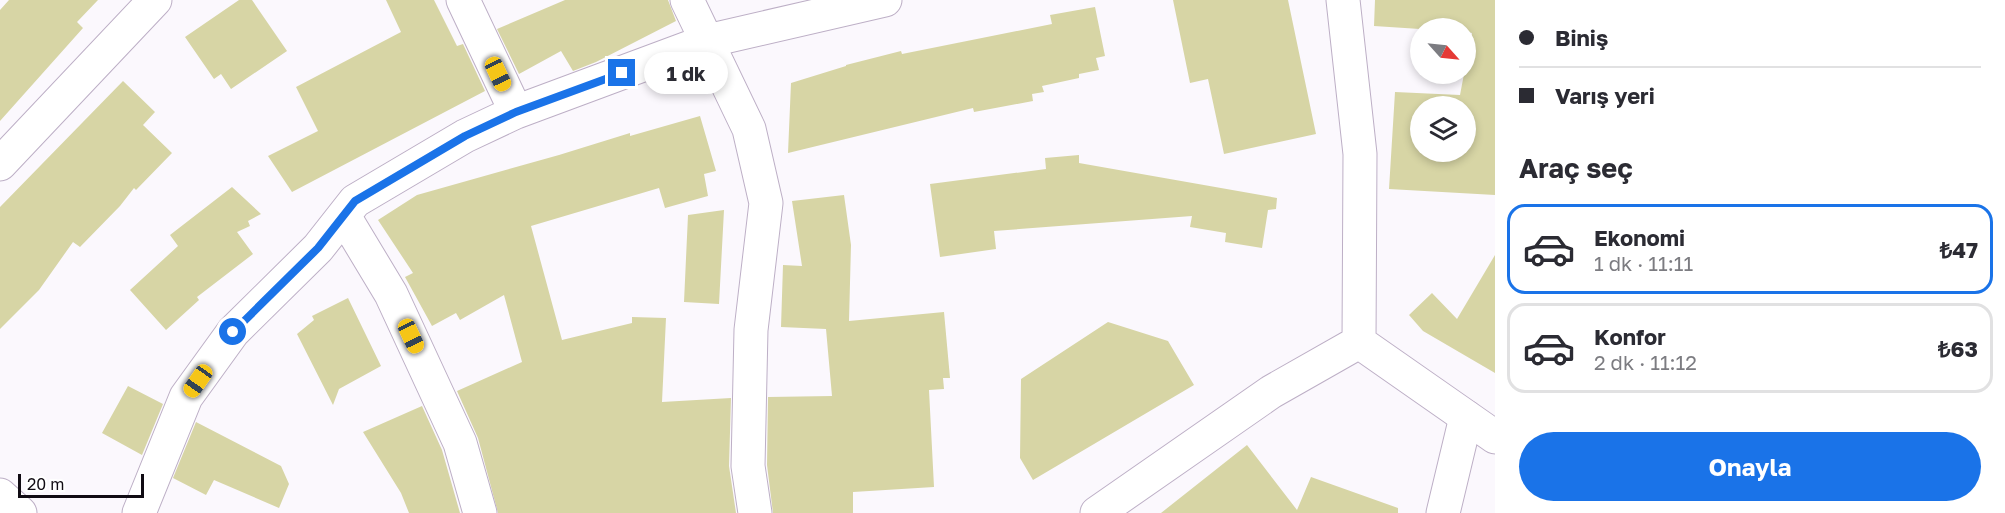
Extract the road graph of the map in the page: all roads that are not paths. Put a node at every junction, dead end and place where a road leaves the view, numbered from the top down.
1 (155, 0) edge
2 (463, 0) edge
3 (687, 0) edge
4 (885, 0) edge
5 (1343, 0) edge
6 (707, 41) junction
7 (516, 112) junction
8 (0, 164) edge
9 (344, 216) junction
10 (1359, 342) junction
11 (1466, 417) junction
12 (1495, 437) edge
13 (0, 495) edge
14 (20, 513) edge
15 (139, 513) edge
16 (480, 513) edge
17 (755, 513) edge
18 (1097, 513) edge
19 (1443, 513) edge

1 - 8 street
2 - 7 street
3 - 6 street
4 - 6 street
5 - 10 street
6 - 7 street
6 - 17 street
7 - 9 street
9 - 15 street
9 - 16 street
10 - 11 street
10 - 18 street
11 - 12 street
11 - 19 street
13 - 14 street

